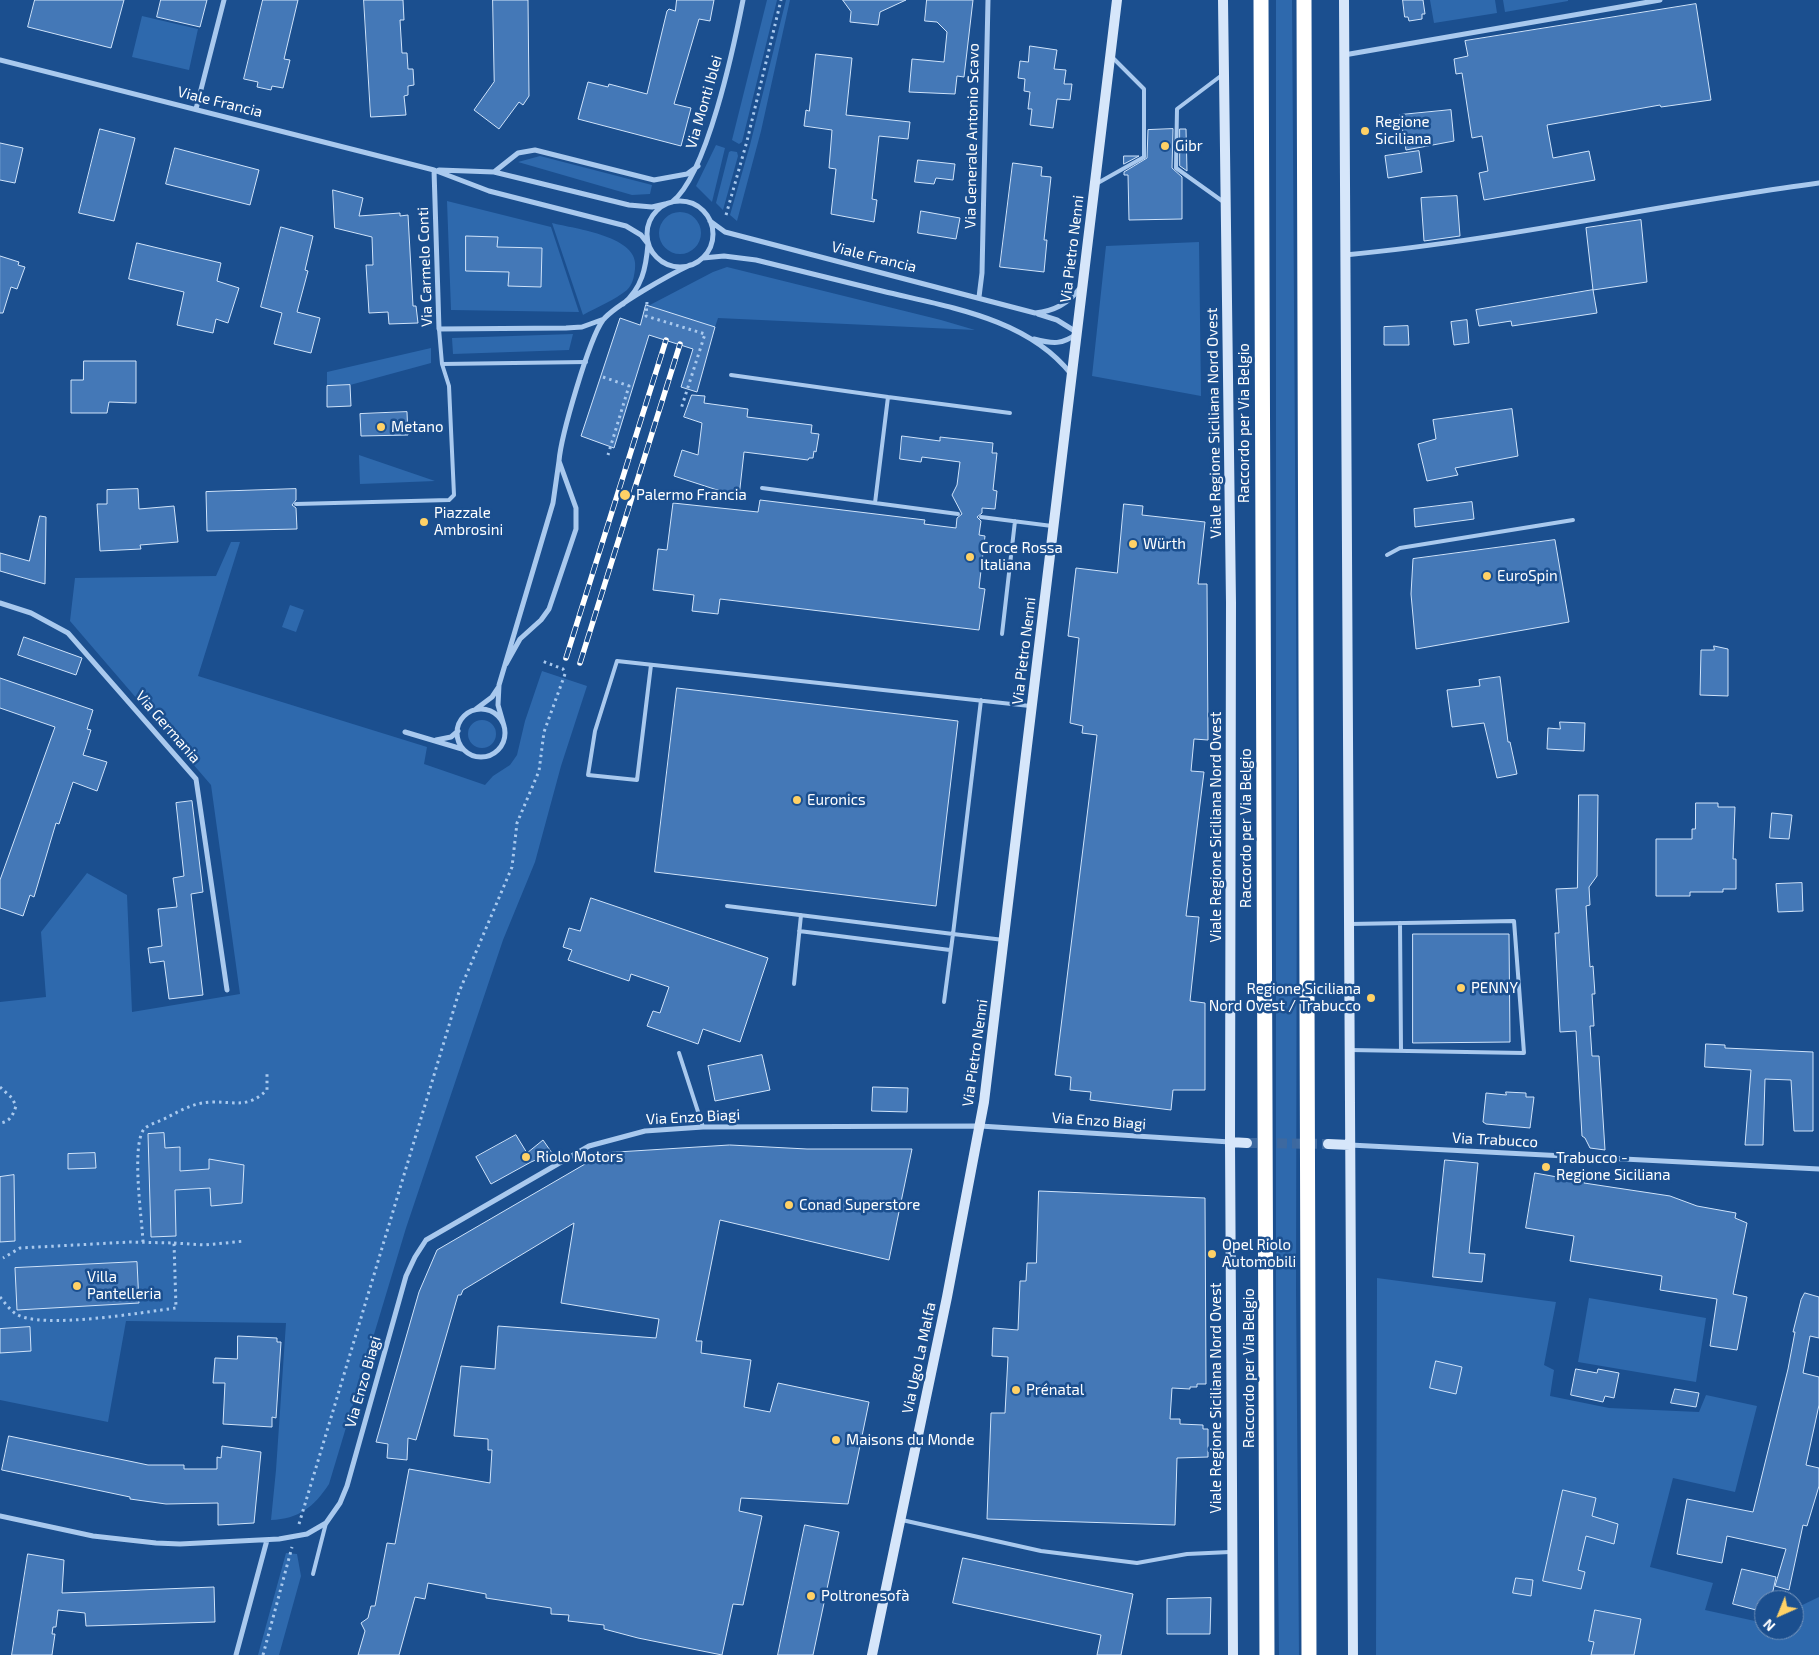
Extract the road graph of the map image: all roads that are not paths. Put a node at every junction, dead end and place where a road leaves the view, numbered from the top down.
1 (224, 0) edge
2 (743, 0) edge
3 (988, 0) edge
4 (1117, 0) edge
5 (1223, 0) edge
6 (1261, 0) edge
7 (1304, 0) edge
8 (1344, 0) edge
9 (1660, 0) edge
10 (1110, 55) junction
11 (1344, 55) junction
12 (0, 60) edge
13 (1224, 74) junction
14 (196, 109) junction
15 (698, 166) junction
16 (434, 170) junction
17 (494, 172) junction
18 (1819, 182) edge
19 (1095, 184) junction
20 (672, 202) junction
21 (665, 204) junction
22 (1226, 204) junction
23 (710, 221) junction
24 (648, 244) junction
25 (1344, 255) junction
26 (703, 258) junction
27 (690, 265) junction
28 (1084, 284) junction
29 (979, 297) junction
30 (623, 304) junction
31 (1035, 313) junction
32 (604, 319) junction
33 (440, 330) junction
34 (1078, 333) junction
35 (1029, 338) junction
36 (586, 362) junction
37 (442, 364) junction
38 (731, 375) dead end
39 (1072, 376) junction
40 (888, 397) junction
41 (1010, 414) dead end
42 (559, 461) junction
43 (762, 488) dead end
44 (875, 503) junction
45 (296, 504) dead end
46 (958, 514) dead end
47 (981, 517) dead end
48 (1573, 520) dead end
49 (1015, 522) junction
50 (1054, 526) junction
51 (1387, 556) dead end
52 (0, 604) edge
53 (1002, 634) dead end
54 (506, 664) junction
55 (651, 665) junction
56 (499, 685) junction
57 (981, 700) junction
58 (1033, 706) junction
59 (473, 711) junction
60 (504, 726) junction
61 (458, 731) junction
62 (405, 732) dead end
63 (427, 739) junction
64 (466, 750) junction
65 (728, 906) dead end
66 (801, 915) junction
67 (1350, 924) junction
68 (1400, 924) junction
69 (799, 931) junction
70 (953, 934) junction
71 (1005, 940) junction
72 (950, 950) junction
73 (794, 984) dead end
74 (227, 990) dead end
75 (944, 1002) dead end
76 (1350, 1050) junction
77 (1401, 1051) junction
78 (679, 1053) dead end
79 (703, 1126) junction
80 (980, 1126) junction
81 (1230, 1142) junction
82 (1247, 1143) tunnel mouth
83 (1328, 1144) tunnel mouth
84 (1350, 1145) junction
85 (1819, 1169) edge
86 (0, 1516) edge
87 (900, 1519) junction
88 (326, 1523) junction
89 (267, 1540) junction
90 (1232, 1552) junction
91 (313, 1574) dead end
92 (236, 1655) edge
93 (872, 1655) edge
94 (1233, 1655) edge
95 (1268, 1655) edge
96 (1309, 1655) edge
97 (1354, 1655) edge

1 - 14 street
2 - 15 street, Via Monti Iblei
3 - 29 street, Via Generale Antonio Scavo
4 - 10 street, Via Pietro Nenni
5 - 13 street, Viale Regione Siciliana Nord Ovest
6 - 95 highway, Raccordo per Via Belgio
7 - 96 highway
8 - 11 street
9 - 11 street
10 - 19 street, Via Pietro Nenni
10 - 19 lane
11 - 25 street
12 - 14 street, Viale Francia
13 - 22 street, Viale Regione Siciliana Nord Ovest
13 - 22 lane
14 - 16 street, Viale Francia
15 - 17 street
15 - 20 street, Via Monti Iblei
16 - 17 street, Viale Francia
16 - 24 street, Viale Francia
16 - 33 street, Via Carmelo Conti
17 - 21 street, Viale Francia
18 - 25 street
19 - 28 street, Via Pietro Nenni
20 - 21 street
20 - 23 street
21 - 24 street
22 - 81 street, Viale Regione Siciliana Nord Ovest
23 - 26 street
23 - 29 street, Viale Francia
24 - 27 street
24 - 30 street
25 - 67 street
26 - 27 street
26 - 35 street, Viale Francia
27 - 30 street
28 - 31 street
28 - 34 street, Via Pietro Nenni
29 - 31 street, Viale Francia
30 - 32 street
31 - 34 street, Viale Francia
32 - 33 street
32 - 36 street
33 - 37 lane, Via Carmelo Conti
34 - 35 street, Viale Francia
34 - 39 street, Via Pietro Nenni
35 - 39 street, Viale Francia
36 - 37 lane
36 - 42 street
37 - 45 lane, Via Carmelo Conti
38 - 40 lane
39 - 50 street, Via Pietro Nenni
40 - 41 lane
40 - 44 lane
42 - 54 street
42 - 54 street
43 - 44 lane
44 - 46 lane
47 - 49 lane
48 - 51 lane
49 - 50 lane
49 - 53 lane
50 - 58 street, Via Pietro Nenni
52 - 74 street, Via Germania
54 - 56 street
55 - 55 lane
55 - 57 lane
56 - 59 street
56 - 60 street
57 - 58 lane
57 - 70 lane
58 - 71 street, Via Pietro Nenni
59 - 60 street
59 - 61 street
60 - 64 street
61 - 63 street
61 - 64 street
62 - 63 street
63 - 64 street
65 - 66 lane
66 - 69 lane
66 - 70 lane
67 - 68 lane
67 - 76 street
68 - 77 lane
68 - 77 lane
69 - 72 lane
69 - 73 lane
70 - 71 lane
70 - 72 lane
71 - 80 street, Via Pietro Nenni
72 - 75 lane
76 - 77 lane
76 - 84 street
78 - 79 lane
79 - 80 street, Via Enzo Biagi
79 - 88 street, Via Enzo Biagi
80 - 81 street, Via Enzo Biagi
80 - 87 street, Via Ugo La Malfa
81 - 82 street
81 - 90 street, Viale Regione Siciliana Nord Ovest
83 - 84 street
84 - 85 street, Via Trabucco
84 - 97 street
86 - 89 street
87 - 90 lane
87 - 93 street, Via Ugo La Malfa
88 - 89 street
88 - 91 lane
89 - 92 street
90 - 94 street, Viale Regione Siciliana Nord Ovest

